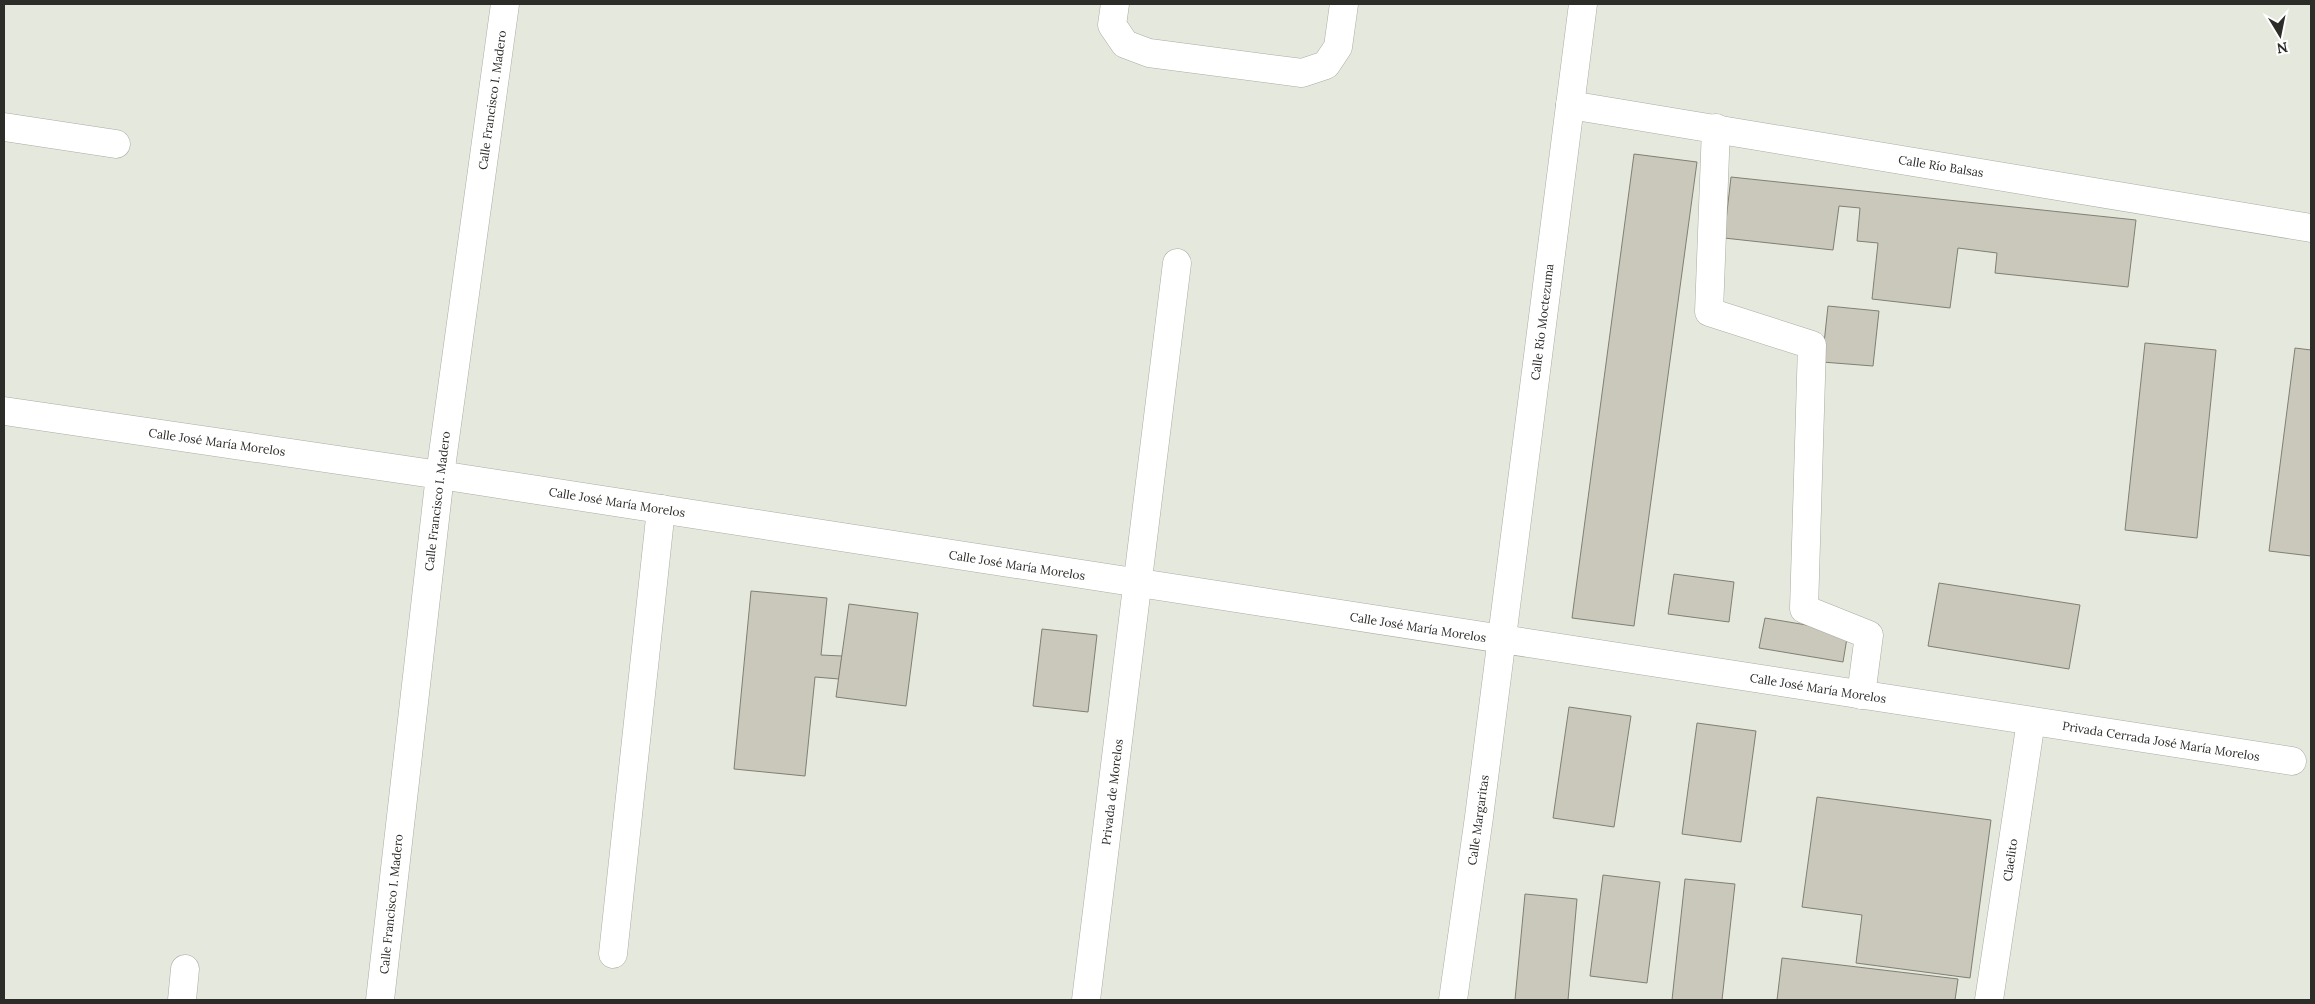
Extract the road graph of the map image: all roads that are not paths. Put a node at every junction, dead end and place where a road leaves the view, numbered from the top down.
1 (505, 4) edge
2 (1344, 4) edge
3 (1583, 4) edge
4 (1114, 15) edge
5 (1570, 105) junction
6 (4, 127) edge
7 (1716, 128) junction
8 (116, 144) dead end
9 (2311, 228) edge
10 (1177, 263) dead end
11 (4, 411) edge
12 (440, 475) junction
13 (661, 509) junction
14 (1137, 583) junction
15 (1502, 640) junction
16 (1862, 695) junction
17 (2031, 721) junction
18 (2292, 761) dead end
19 (613, 954) dead end
20 (185, 969) dead end
21 (182, 1000) edge
22 (380, 1000) edge
23 (1086, 1000) edge
24 (1453, 1000) edge
25 (1990, 1000) edge

1 - 12 street, Calle Francisco I. Madero
2 - 4 street
3 - 5 street, Calle Río Moctezuma
5 - 7 street, Calle Río Balsas
5 - 15 street, Calle Río Moctezuma
6 - 8 street
7 - 9 street, Calle Río Balsas
7 - 16 street
10 - 14 street, Privada de Morelos
11 - 12 street, Calle José María Morelos
12 - 13 street, Calle José María Morelos
12 - 22 street, Calle Francisco I. Madero
13 - 14 street, Calle José María Morelos
13 - 19 street
14 - 15 street, Calle José María Morelos
14 - 23 street, Privada de Morelos
15 - 16 street, Calle José María Morelos
15 - 24 street, Calle Margaritas
16 - 17 street, Calle José María Morelos
17 - 18 street, Privada Cerrada José María Morelos
17 - 25 street, Claelito
20 - 21 street

